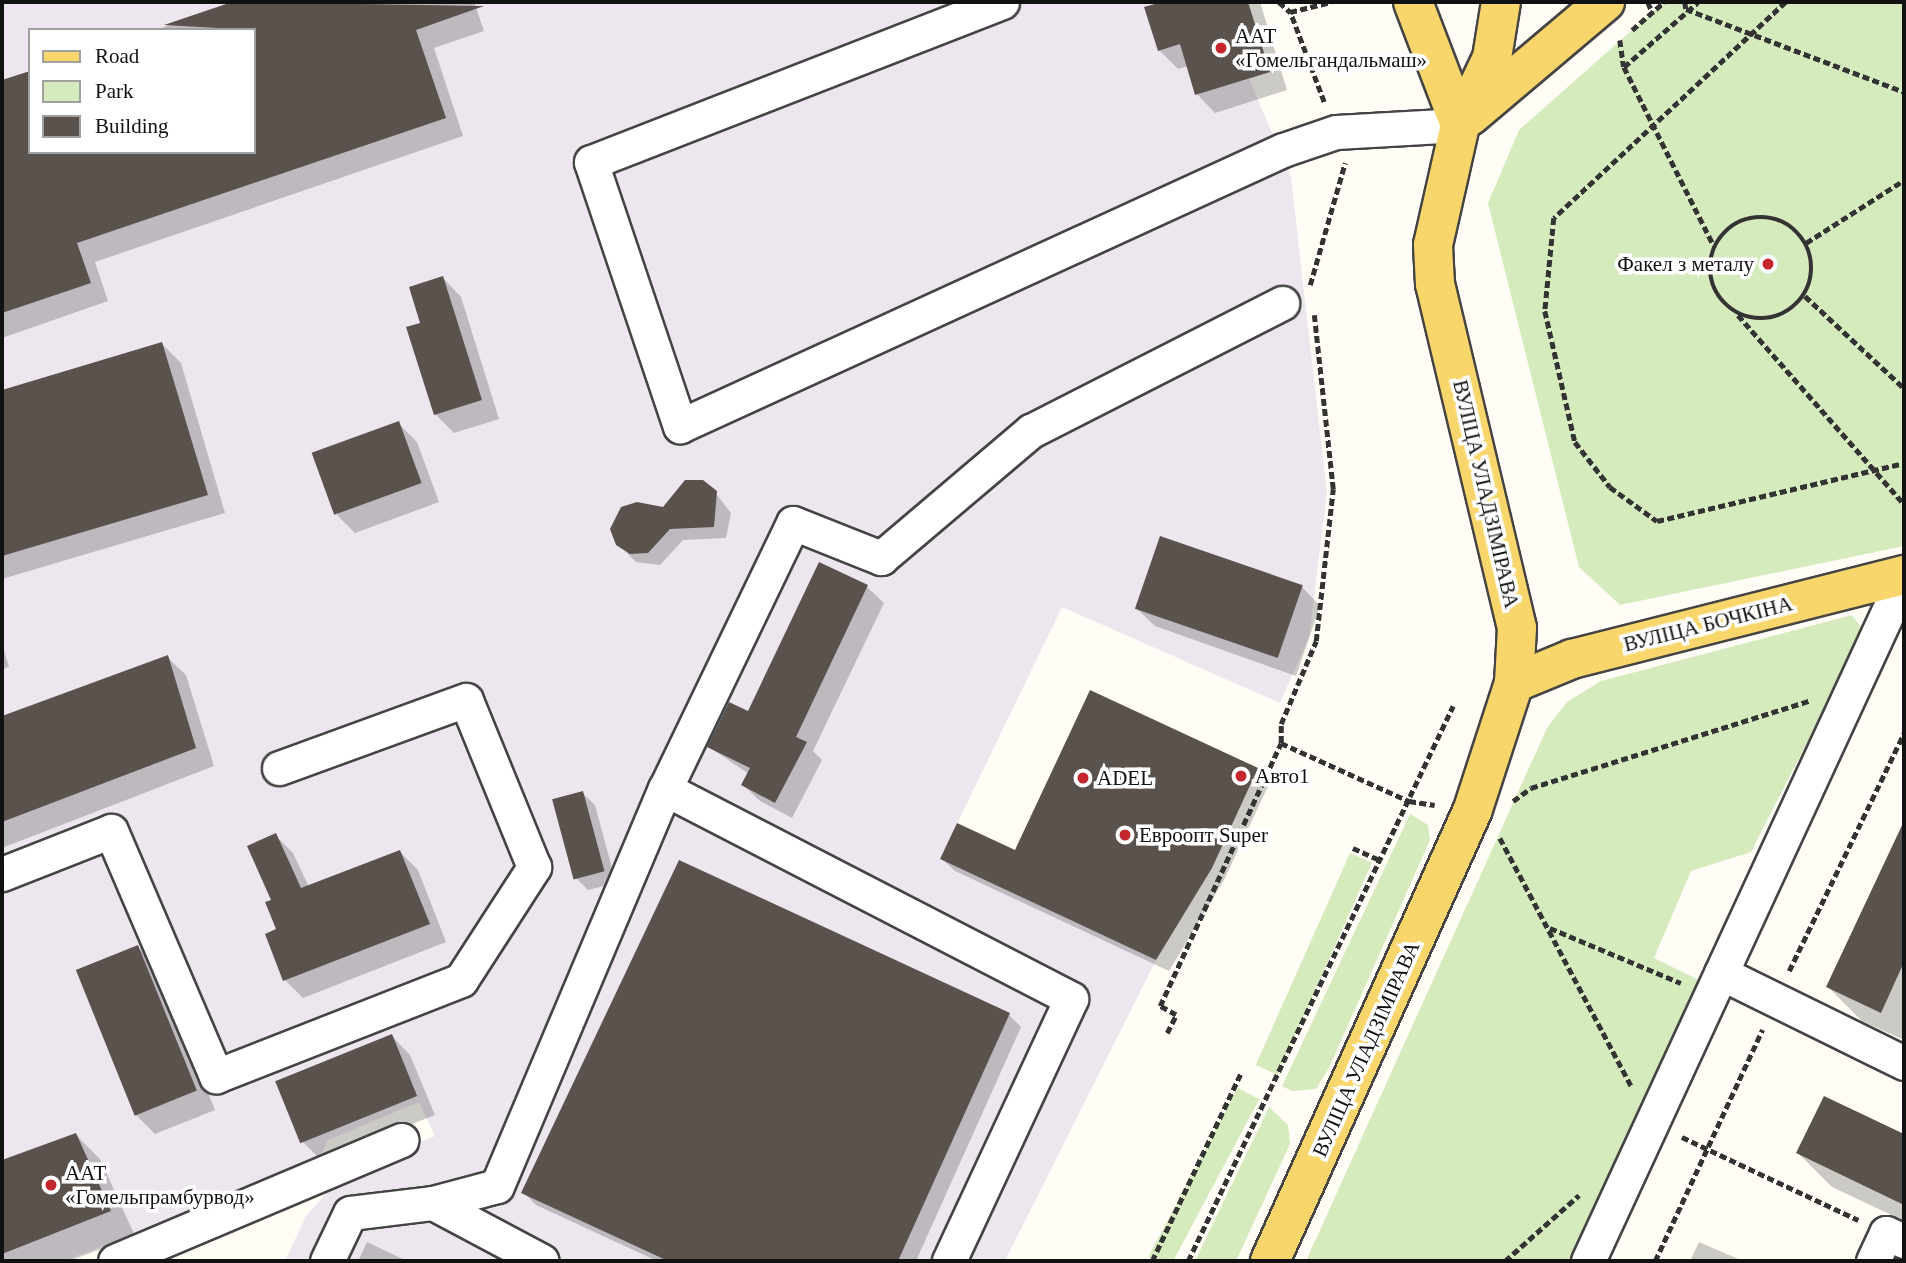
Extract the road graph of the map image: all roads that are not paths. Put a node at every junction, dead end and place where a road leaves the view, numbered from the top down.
1 (1002, 2) edge
2 (1413, 2) edge
3 (1501, 2) edge
4 (1593, 2) edge
5 (1605, 2) edge
6 (1460, 125) junction
7 (1302, 302) road end
8 (1904, 576) edge
9 (1514, 683) junction
10 (279, 768) dead end
11 (665, 789) junction
12 (2, 874) edge
13 (1716, 985) junction
14 (1904, 1063) edge
15 (401, 1140) dead end
16 (433, 1203) junction
17 (115, 1261) edge
18 (327, 1261) edge
19 (542, 1261) edge
20 (949, 1261) edge
21 (1270, 1261) edge
22 (1588, 1261) edge

1 - 6 lane
2 - 6 main road
3 - 6 main road, ВУЛІЦА УЛАДЗІМІРАВА
4 - 5 main road
5 - 6 main road
6 - 9 main road, ВУЛІЦА УЛАДЗІМІРАВА
7 - 11 lane
8 - 9 main road, ВУЛІЦА БОЧКІНА
8 - 13 lane
9 - 21 main road, ВУЛІЦА УЛАДЗІМІРАВА
10 - 12 lane
11 - 16 lane
11 - 20 lane
13 - 14 lane
13 - 22 lane
15 - 17 lane
16 - 18 lane
16 - 19 lane

